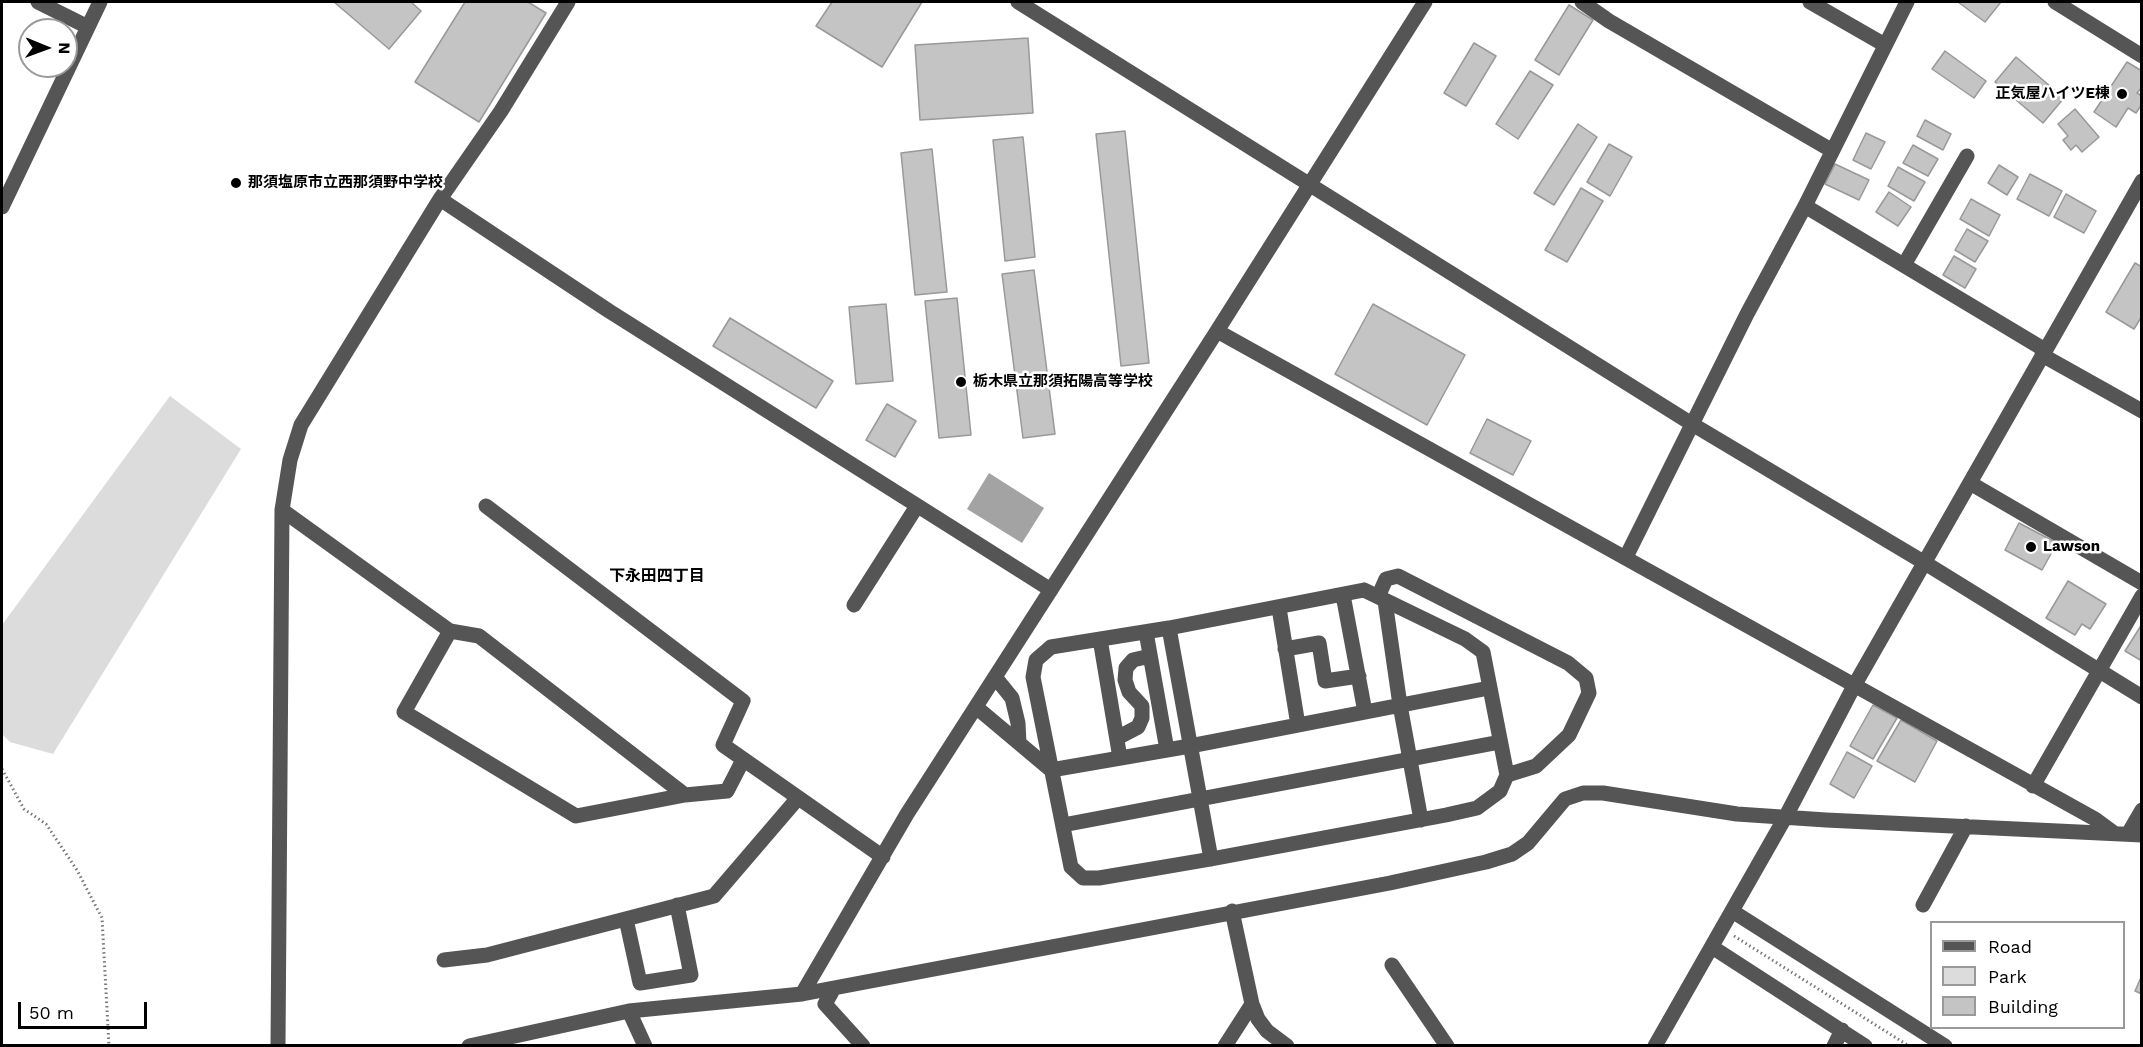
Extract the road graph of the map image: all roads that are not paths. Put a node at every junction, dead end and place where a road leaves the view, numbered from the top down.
1 (38, 2) edge
2 (100, 2) edge
3 (568, 2) edge
4 (1425, 2) edge
5 (1582, 2) edge
6 (1810, 2) edge
7 (1907, 2) edge
8 (2055, 2) edge
9 (1028, 4) edge
10 (88, 27) junction
11 (1885, 45) junction
12 (2142, 56) edge
13 (1831, 150) junction
14 (1967, 156) dead end
15 (2142, 181) edge
16 (1309, 183) junction
17 (440, 199) junction
18 (1805, 206) junction
19 (2, 207) edge
20 (1904, 266) junction
21 (1217, 332) junction
22 (2044, 352) junction
23 (2142, 411) edge
24 (1692, 424) junction
25 (1970, 483) junction
26 (486, 506) dead end
27 (917, 506) junction
28 (282, 510) junction
29 (1626, 557) junction
30 (1925, 563) junction
31 (2142, 583) edge
32 (1051, 590) junction
33 (1343, 596) junction
34 (2142, 596) edge
35 (1382, 599) junction
36 (854, 605) dead end
37 (1278, 608) junction
38 (1169, 628) junction
39 (450, 631) junction
40 (1146, 632) junction
41 (1100, 639) junction
42 (1285, 649) junction
43 (1150, 656) junction
44 (2099, 669) junction
45 (1359, 676) junction
46 (995, 677) junction
47 (1854, 686) junction
48 (1489, 688) junction
49 (2142, 697) edge
50 (1400, 705) junction
51 (976, 707) junction
52 (1365, 712) junction
53 (1298, 725) junction
54 (1117, 738) junction
55 (1500, 742) junction
56 (1019, 743) junction
57 (1190, 746) junction
58 (1167, 750) junction
59 (1120, 758) junction
60 (1411, 758) junction
61 (744, 760) junction
62 (1052, 770) junction
63 (1507, 776) junction
64 (2033, 786) junction
65 (685, 795) junction
66 (1200, 797) junction
67 (798, 798) junction
68 (2142, 810) edge
69 (1786, 816) junction
70 (1421, 820) junction
71 (1062, 825) junction
72 (1966, 826) junction
73 (2128, 834) edge
74 (883, 857) junction
75 (1210, 859) junction
76 (676, 905) junction
77 (1923, 905) dead end
78 (1732, 911) junction
79 (1232, 912) junction
80 (626, 919) junction
81 (1712, 946) junction
82 (444, 960) dead end
83 (1392, 965) dead end
84 (834, 988) junction
85 (802, 994) junction
86 (1252, 1004) junction
87 (629, 1011) junction
88 (1842, 1030) junction
89 (278, 1046) edge
90 (469, 1046) edge
91 (645, 1046) edge
92 (863, 1046) edge
93 (1225, 1046) edge
94 (1287, 1046) edge
95 (1448, 1046) edge
96 (1655, 1046) edge
97 (1834, 1046) edge
98 (1865, 1046) edge
99 (1945, 1046) edge

1 - 10 street
2 - 10 street
3 - 17 street
4 - 16 street
5 - 13 street
6 - 11 street
7 - 11 street
8 - 12 street
9 - 16 street
10 - 19 street
11 - 13 street
13 - 18 street
14 - 20 street
15 - 22 street
16 - 21 street
16 - 24 street
17 - 27 street
17 - 28 street
18 - 20 street
18 - 24 street
20 - 22 street
21 - 29 street
21 - 32 street
22 - 23 street
22 - 25 street
24 - 29 street
24 - 30 street
25 - 30 street
25 - 31 street
26 - 61 street
27 - 32 street
27 - 36 street
28 - 39 street
28 - 89 street
29 - 47 street
30 - 44 street
30 - 47 street
32 - 46 street
33 - 35 street
33 - 37 street
33 - 45 street
34 - 44 street
35 - 48 street
35 - 50 street
35 - 63 street
37 - 38 street
37 - 42 street
38 - 40 street
38 - 57 street
39 - 65 street
39 - 65 street
40 - 41 street
40 - 43 street
41 - 54 street
41 - 62 street
42 - 45 street
42 - 53 street
43 - 54 street
43 - 58 street
44 - 49 street
44 - 64 street
45 - 52 street
46 - 51 street
46 - 56 street
47 - 64 street
47 - 69 street
48 - 50 street
48 - 55 street
50 - 52 street
50 - 60 street
51 - 56 street
51 - 74 street
52 - 53 street
53 - 57 street
54 - 59 street
55 - 60 street
55 - 63 street
56 - 62 street
57 - 58 street
57 - 66 street
58 - 59 street
59 - 62 street
60 - 66 street
60 - 70 street
61 - 65 street
61 - 67 street
62 - 71 street
63 - 70 street
64 - 73 street
66 - 71 street
66 - 75 street
67 - 74 street
67 - 76 street
68 - 73 street
69 - 72 street
69 - 78 street
69 - 79 street
70 - 75 street
71 - 75 street
72 - 73 street
72 - 77 street
74 - 85 street
76 - 80 street
76 - 80 street
78 - 81 street
78 - 99 street
79 - 84 street
79 - 86 street
80 - 82 street
81 - 88 street
81 - 96 street
83 - 95 street
84 - 85 street
84 - 92 street
85 - 87 street
86 - 93 street
86 - 94 street
87 - 90 street
87 - 91 street
88 - 97 street
88 - 98 street

